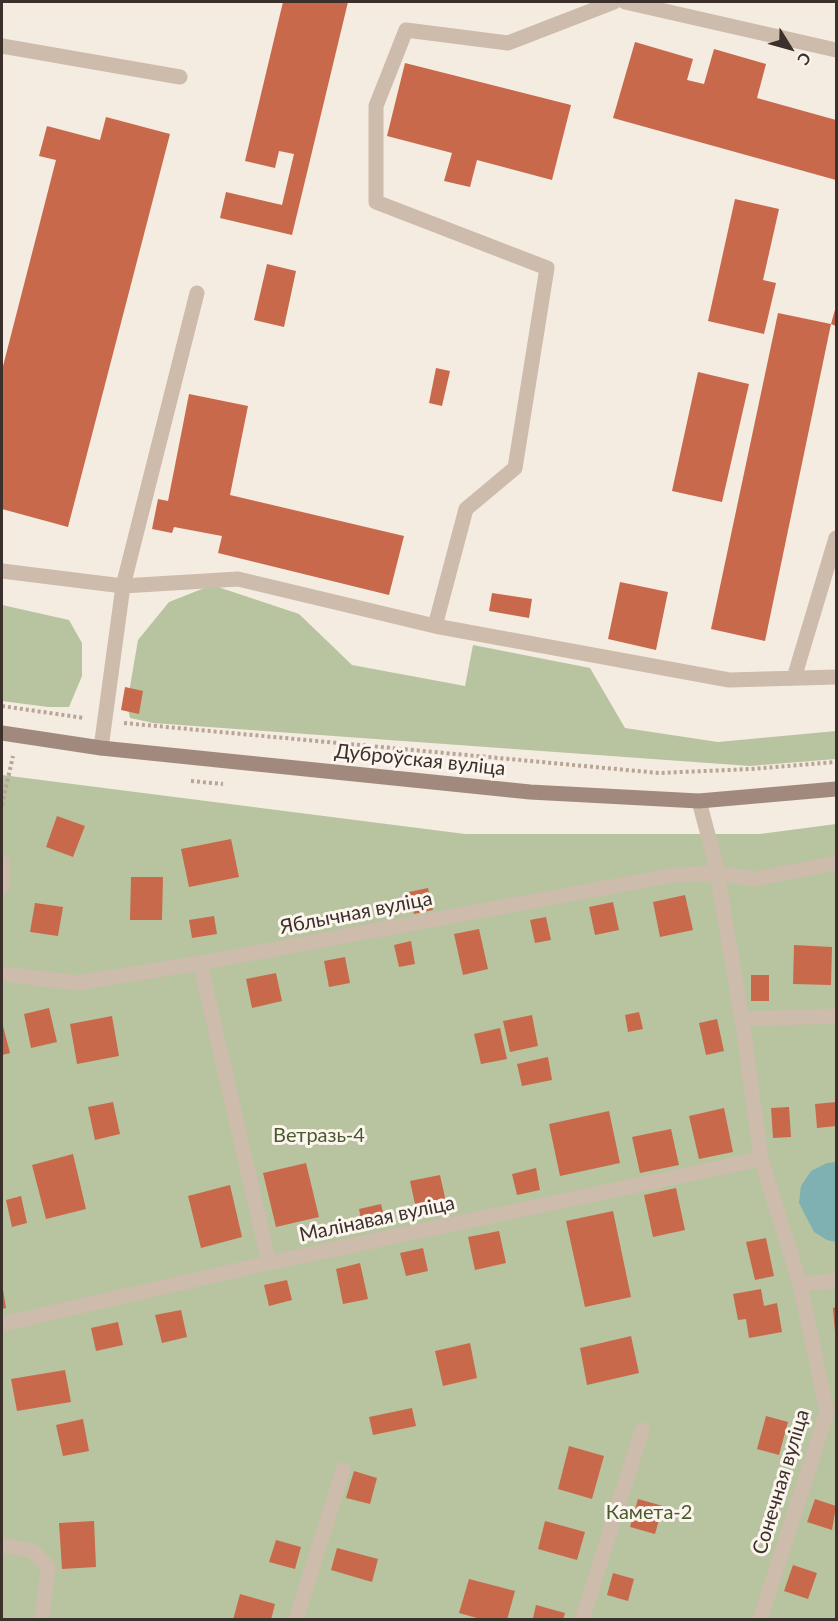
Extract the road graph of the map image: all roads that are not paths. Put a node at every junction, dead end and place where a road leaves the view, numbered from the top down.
1 (614, 2) edge
2 (625, 2) edge
3 (2, 46) edge
4 (837, 50) edge
5 (180, 77) dead end
6 (196, 294) dead end
7 (837, 538) edge
8 (2, 570) edge
9 (123, 586) junction
10 (435, 626) junction
11 (837, 677) edge
12 (794, 678) junction
13 (2, 734) edge
14 (101, 748) junction
15 (837, 789) edge
16 (699, 801) junction
17 (2, 862) edge
18 (837, 863) edge
19 (717, 873) junction
20 (2, 887) edge
21 (200, 963) junction
22 (2, 974) edge
23 (837, 1016) edge
24 (742, 1019) junction
25 (761, 1160) junction
26 (269, 1263) junction
27 (837, 1281) edge
28 (800, 1284) junction
29 (2, 1324) edge
30 (642, 1430) dead end
31 (343, 1470) dead end
32 (2, 1545) edge
33 (42, 1620) edge
34 (296, 1620) edge
35 (582, 1620) edge
36 (760, 1620) edge

1 - 10 lane
2 - 4 lane
3 - 5 lane
6 - 9 lane
7 - 12 lane
8 - 9 lane
9 - 10 lane
9 - 14 lane
10 - 12 lane
11 - 12 lane
13 - 14 main road, Дуброўская вуліца
14 - 16 main road, Дуброўская вуліца
15 - 16 main road, Дуброўская вуліца
16 - 19 lane, Сонечная вуліца
17 - 20 lane
18 - 19 lane, Яблычная вуліца
19 - 21 lane, Яблычная вуліца
19 - 24 lane, Сонечная вуліца
21 - 22 lane, Яблычная вуліца
21 - 26 lane
23 - 24 lane
24 - 25 lane, Сонечная вуліца
25 - 26 lane, Малінавая вуліца
25 - 28 lane, Сонечная вуліца
26 - 29 lane, Малінавая вуліца
27 - 28 lane
28 - 36 lane, Сонечная вуліца
30 - 35 lane
31 - 34 lane
32 - 33 lane

